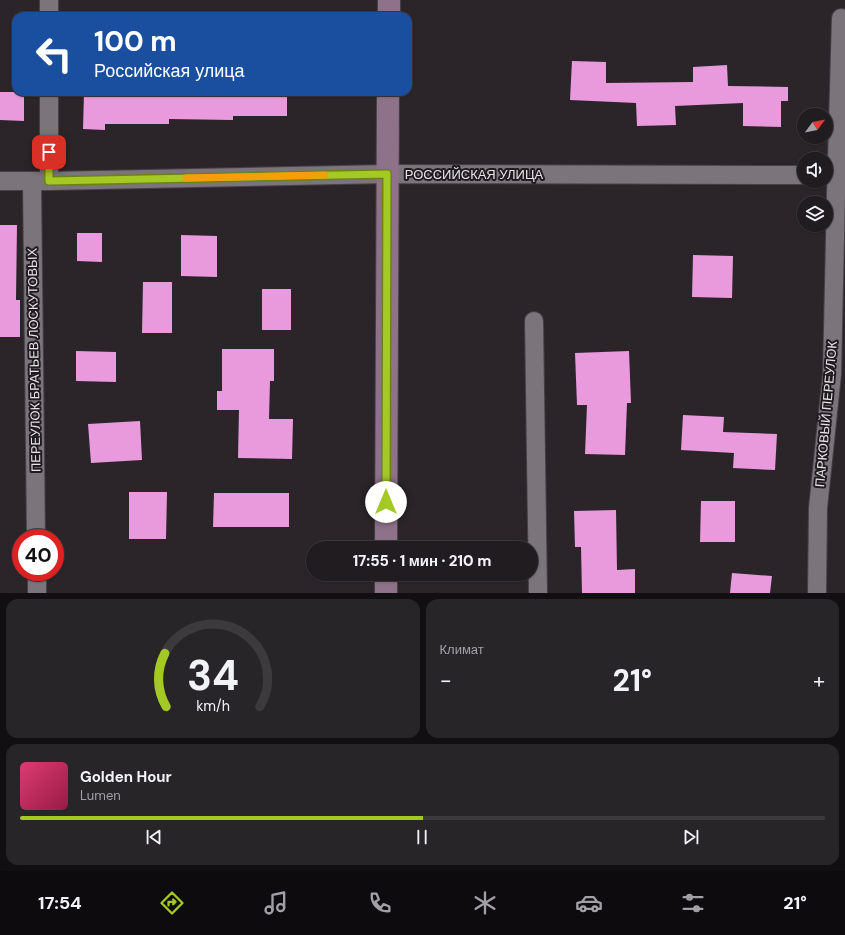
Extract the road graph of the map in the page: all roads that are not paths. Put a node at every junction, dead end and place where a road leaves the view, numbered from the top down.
1 (49, 0) edge
2 (389, 0) edge
3 (49, 12) edge
4 (388, 12) edge
5 (841, 18) dead end
6 (49, 96) edge
7 (388, 96) edge
8 (387, 174) junction
9 (797, 175) edge
10 (836, 175) edge
11 (0, 181) edge
12 (41, 182) junction
13 (534, 321) dead end
14 (36, 529) edge
15 (386, 541) edge
16 (36, 581) edge
17 (386, 581) edge
18 (37, 593) edge
19 (386, 593) edge
20 (538, 593) edge
21 (817, 593) edge

1 - 3 street
2 - 4 street
5 - 10 street, ПАРКОВЫЙ ПЕРЕУЛОК
6 - 12 street, ПЕРЕУЛОК БРАТЬЕВ ЛОСКУТОВЫХ
7 - 8 street
8 - 9 street, РОССИЙСКАЯ УЛИЦА
8 - 12 street, РОССИЙСКАЯ УЛИЦА
8 - 15 street
10 - 21 street, ПАРКОВЫЙ ПЕРЕУЛОК
11 - 12 street, РОССИЙСКАЯ УЛИЦА
12 - 14 street, ПЕРЕУЛОК БРАТЬЕВ ЛОСКУТОВЫХ
13 - 20 street
16 - 18 street
17 - 19 street

